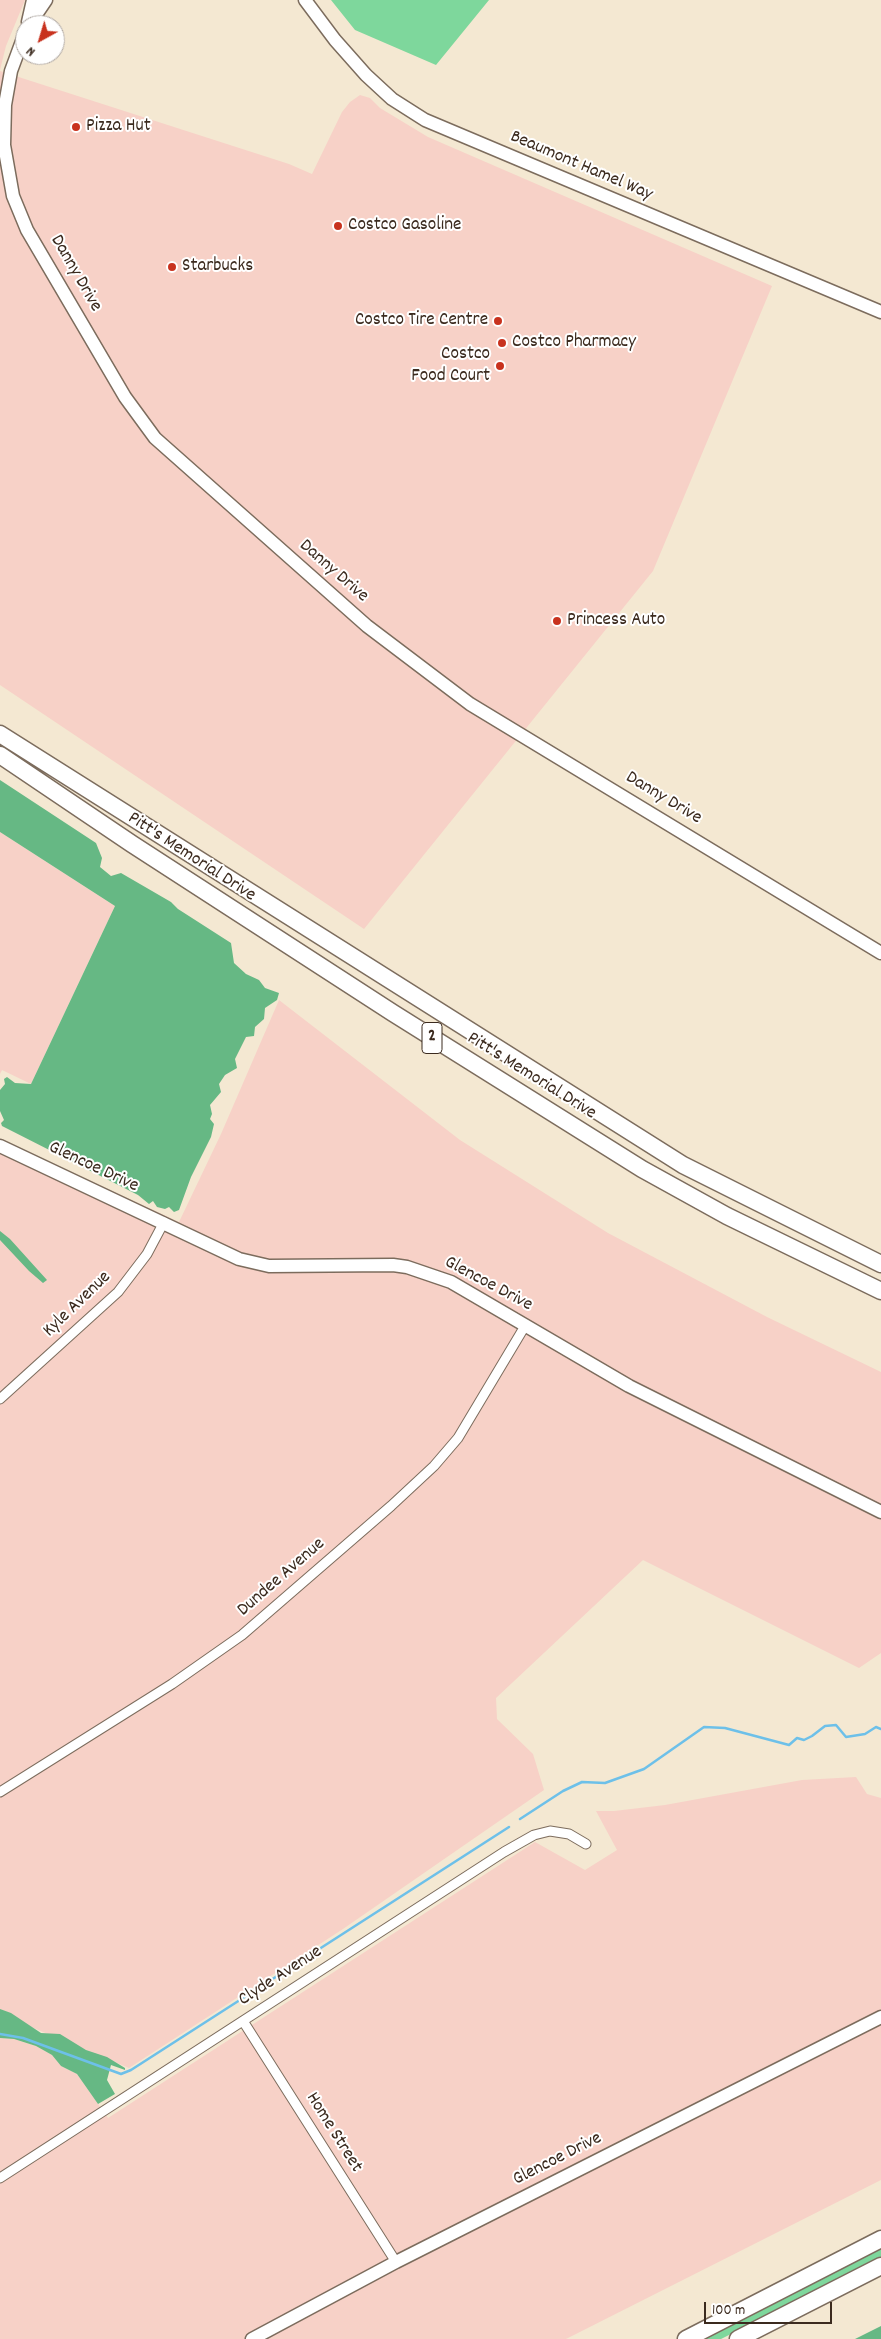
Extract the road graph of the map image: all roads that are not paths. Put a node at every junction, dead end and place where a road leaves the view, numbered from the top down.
1 (33, 0) edge
2 (46, 0) edge
3 (305, 0) edge
4 (30, 15) edge
5 (35, 15) edge
6 (15, 58) edge
7 (881, 312) edge
8 (0, 734) edge
9 (0, 755) edge
10 (881, 952) edge
11 (0, 1146) edge
12 (164, 1222) junction
13 (881, 1264) edge
14 (881, 1291) edge
15 (525, 1326) junction
16 (0, 1399) edge
17 (881, 1512) edge
18 (0, 1792) edge
19 (586, 1844) dead end
20 (881, 2017) edge
21 (243, 2021) junction
22 (0, 2178) edge
23 (881, 2239) edge
24 (396, 2262) junction
25 (881, 2266) edge
26 (881, 2272) edge
27 (854, 2280) junction
28 (252, 2339) edge
29 (686, 2339) edge
30 (738, 2339) edge

1 - 4 street
2 - 5 street
3 - 7 street, Beaumont Hamel Way
6 - 10 street, Danny Drive
8 - 13 highway, Pitt's Memorial Drive / 2
9 - 14 highway, Pitt's Memorial Drive / 2
11 - 12 street, Glencoe Drive
12 - 15 street, Glencoe Drive
12 - 16 street, Kyle Avenue
15 - 17 street, Glencoe Drive
15 - 18 street, Dundee Avenue
19 - 21 street, Clyde Avenue
20 - 24 street, Glencoe Drive
21 - 22 street, Clyde Avenue
21 - 24 street, Home Street
23 - 29 highway
24 - 28 street, Glencoe Drive
25 - 27 highway
26 - 27 highway
27 - 30 highway

